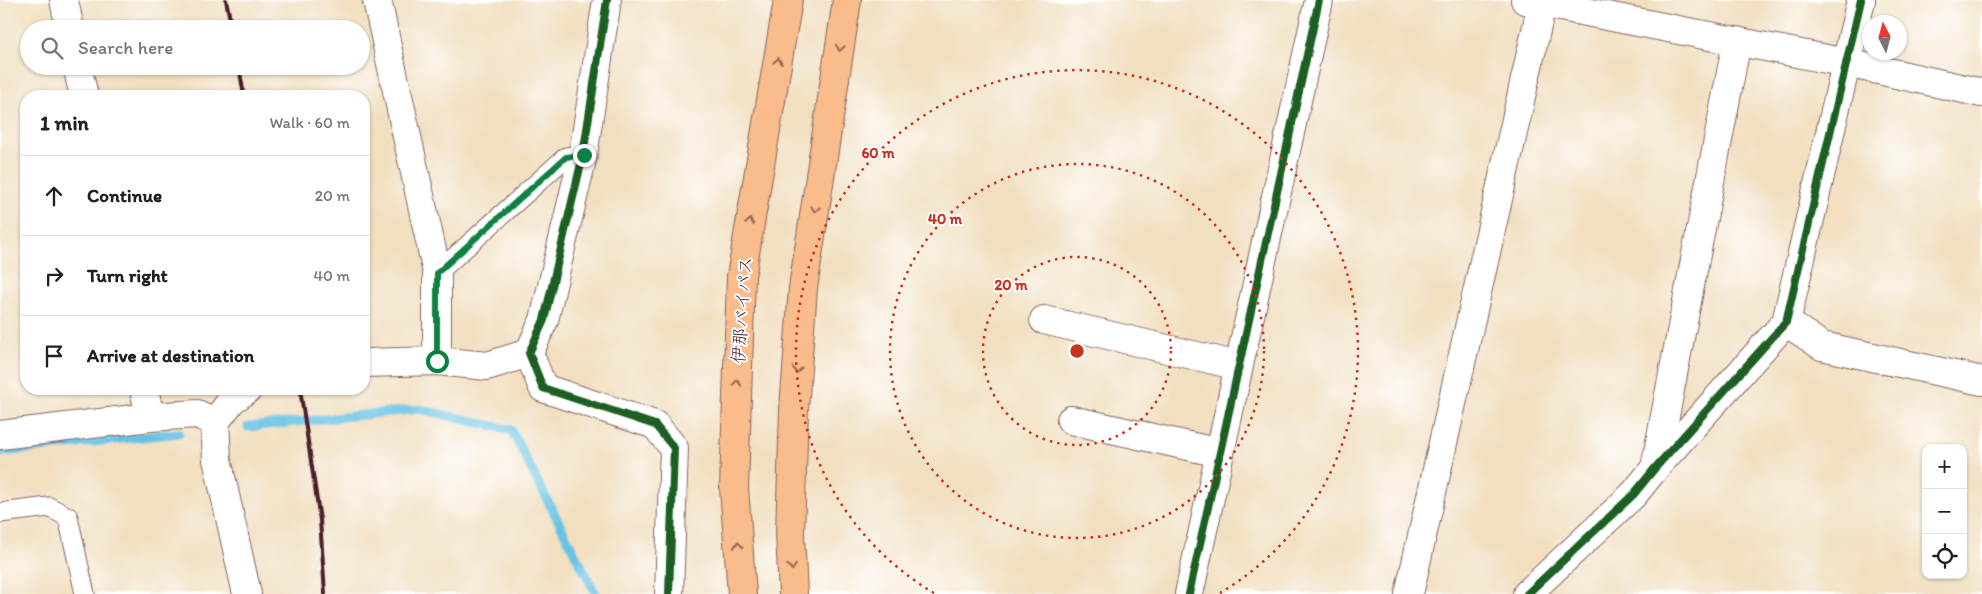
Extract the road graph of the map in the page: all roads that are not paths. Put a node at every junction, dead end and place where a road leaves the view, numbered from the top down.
1 (64, 0) edge
2 (377, 0) edge
3 (607, 0) edge
4 (788, 0) edge
5 (847, 0) edge
6 (1319, 0) edge
7 (1861, 0) edge
8 (1533, 2) edge
9 (68, 20) edge
10 (1737, 41) junction
11 (1847, 63) junction
12 (80, 75) edge
13 (83, 90) edge
14 (1982, 94) edge
15 (584, 155) junction
16 (437, 273) junction
17 (1044, 320) dead end
18 (1786, 322) junction
19 (529, 353) junction
20 (437, 361) junction
21 (370, 363) edge
22 (1239, 366) junction
23 (1982, 381) edge
24 (145, 395) edge
25 (239, 395) edge
26 (150, 417) junction
27 (1071, 420) dead end
28 (215, 422) junction
29 (0, 436) edge
30 (1220, 453) junction
31 (1655, 468) junction
32 (0, 513) edge
33 (84, 594) edge
34 (247, 594) edge
35 (669, 594) edge
36 (742, 594) edge
37 (793, 594) edge
38 (1189, 594) edge
39 (1409, 594) edge
40 (1528, 594) edge

1 - 9 street
2 - 16 street
3 - 15 street
36 -> 4 highway, 伊那バイパス
5 -> 37 highway
6 - 22 street
7 - 11 street
8 - 10 street
8 - 39 street
10 - 11 street
10 - 31 street
11 - 14 street
11 - 18 street
12 - 13 street
15 - 16 lane
15 - 19 street
16 - 20 street
17 - 22 street
18 - 23 street
18 - 31 street
19 - 20 street
19 - 35 street
20 - 21 street
22 - 30 street
24 - 26 street
25 - 28 street
26 - 28 street
26 - 29 street
27 - 30 street
28 - 34 street
30 - 38 street
31 - 40 street
32 - 33 lane

